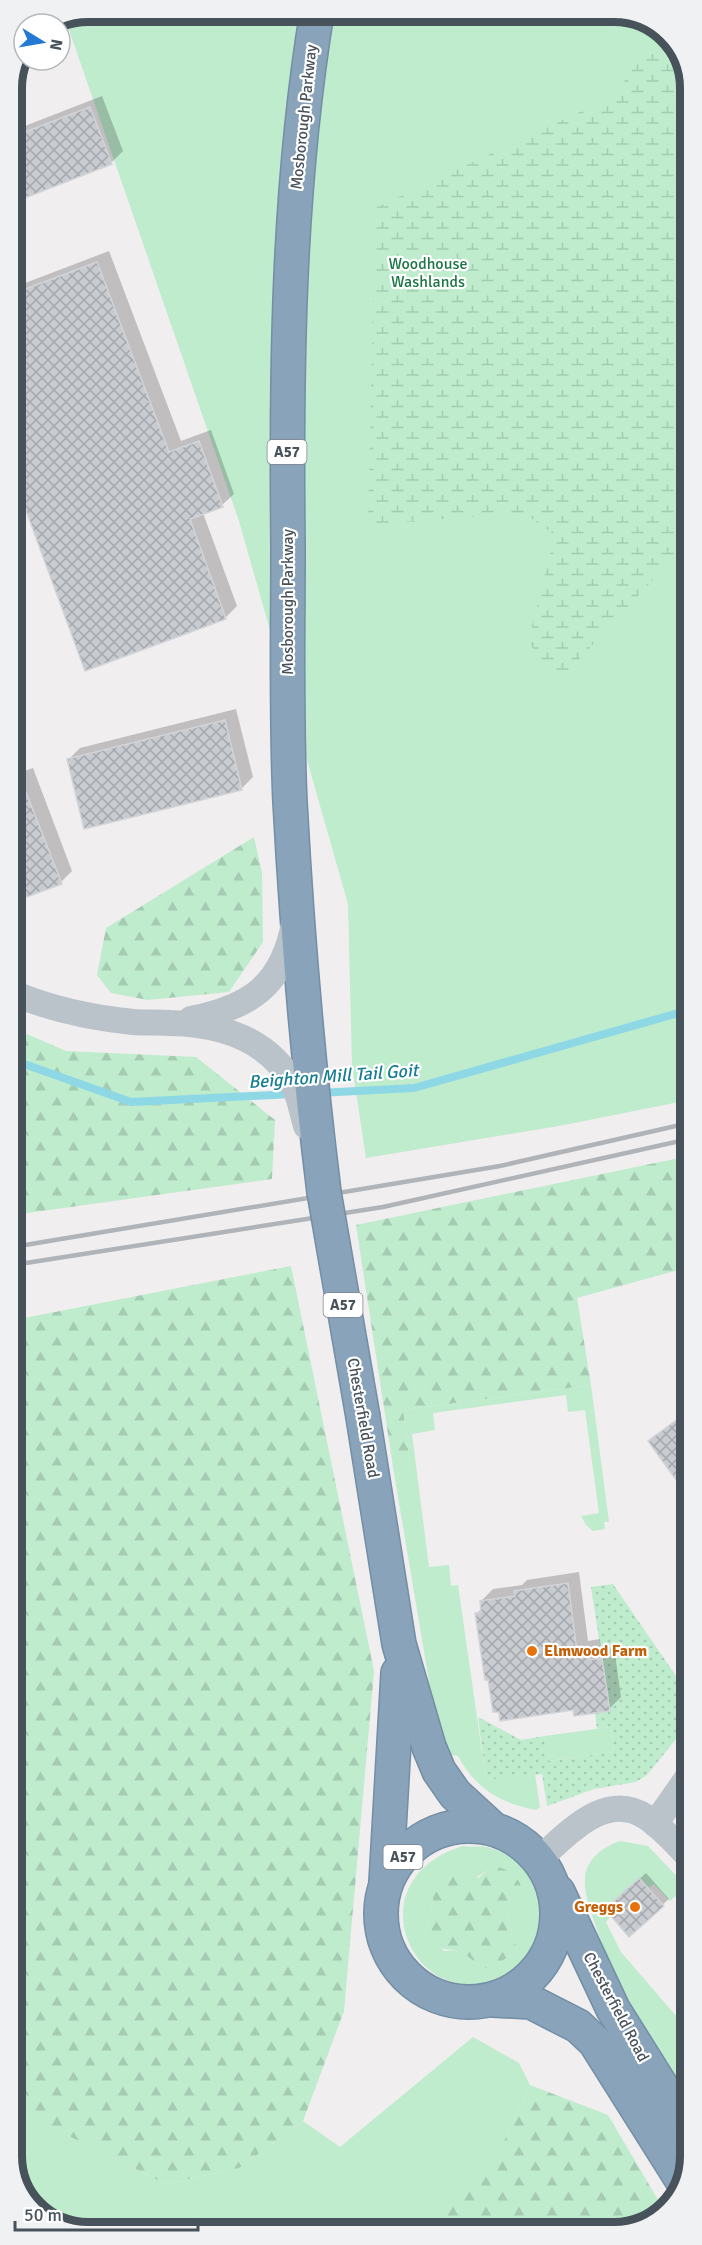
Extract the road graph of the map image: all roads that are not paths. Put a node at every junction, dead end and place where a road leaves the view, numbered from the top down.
1 (314, 22) edge
2 (298, 893) junction
3 (22, 996) edge
4 (170, 1023) junction
5 (303, 1090) junction
6 (324, 1192) joint
7 (399, 1644) junction
8 (680, 1789) edge
9 (656, 1824) junction
10 (492, 1828) junction
11 (680, 1848) edge
12 (545, 1868) junction
13 (386, 1884) junction
14 (493, 2000) junction
15 (680, 2116) edge
16 (677, 2172) edge

1 - 2 highway, Mosborough Parkway / A57
2 - 4 street
2 - 5 highway, Mosborough Parkway / A57
3 - 4 street
4 - 5 street
5 - 6 highway, Mosborough Parkway / A57
6 - 7 highway, Chesterfield Road / A57, bridge
7 - 10 highway, Chesterfield Road / A57
7 - 13 highway, Chesterfield Road / A57
8 - 9 street
9 - 11 street
9 - 12 street
10 - 12 highway, A57
10 - 13 highway, A57
12 - 14 highway, A57
12 - 15 highway, Chesterfield Road / A57
13 - 14 highway, A57
14 - 16 highway, Chesterfield Road / A57

